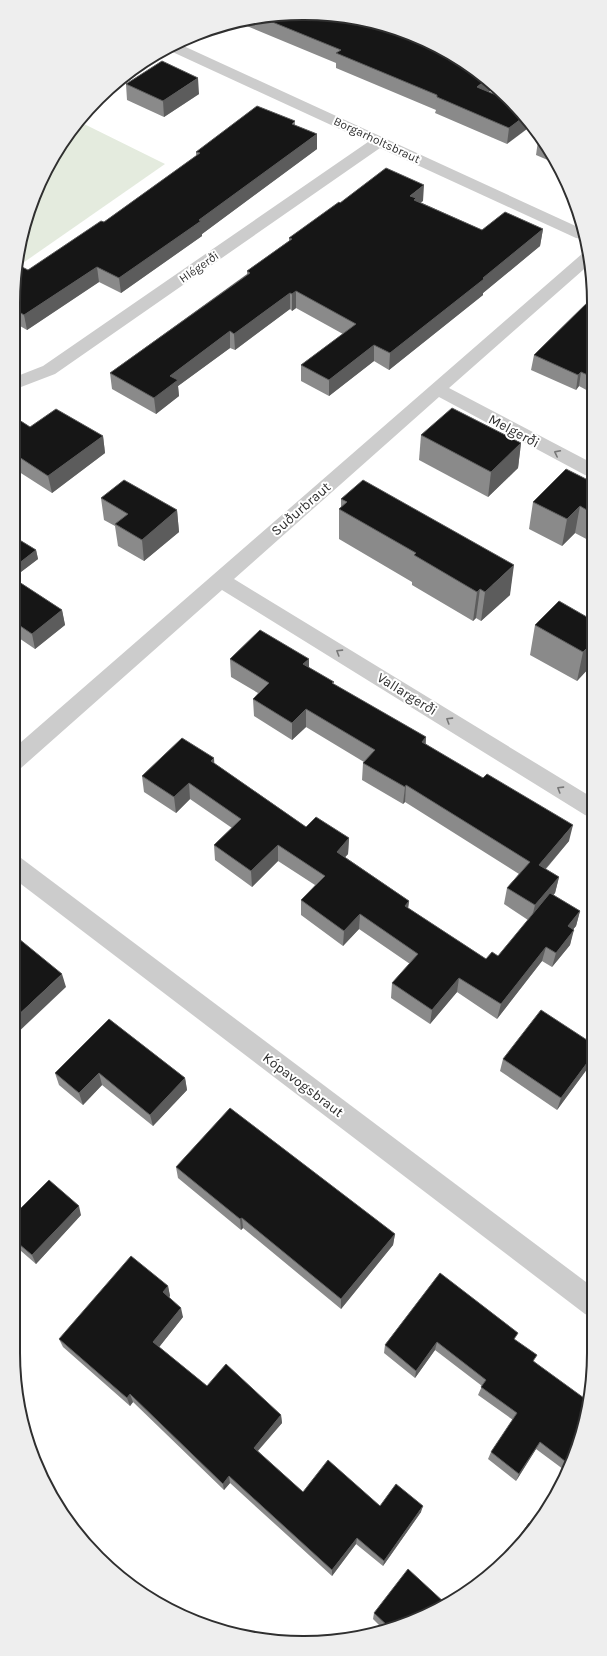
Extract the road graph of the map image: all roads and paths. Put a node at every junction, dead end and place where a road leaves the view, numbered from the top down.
1 (178, 49) edge
2 (379, 142) junction
3 (578, 233) edge
4 (584, 260) edge
5 (20, 381) edge
6 (437, 389) junction
7 (587, 468) edge
8 (220, 580) junction
9 (20, 756) edge
10 (587, 805) edge
11 (20, 870) edge
12 (587, 1300) edge

1 - 2 street, Borgarholtsbraut
2 - 3 street, Borgarholtsbraut
2 - 5 street, Hlégerði
4 - 6 street, Suðurbraut
7 -> 6 street, Melgerði
6 - 8 street, Suðurbraut
8 - 9 street, Suðurbraut
10 -> 8 street, Vallargerði
11 - 12 street, Kópavogsbraut

